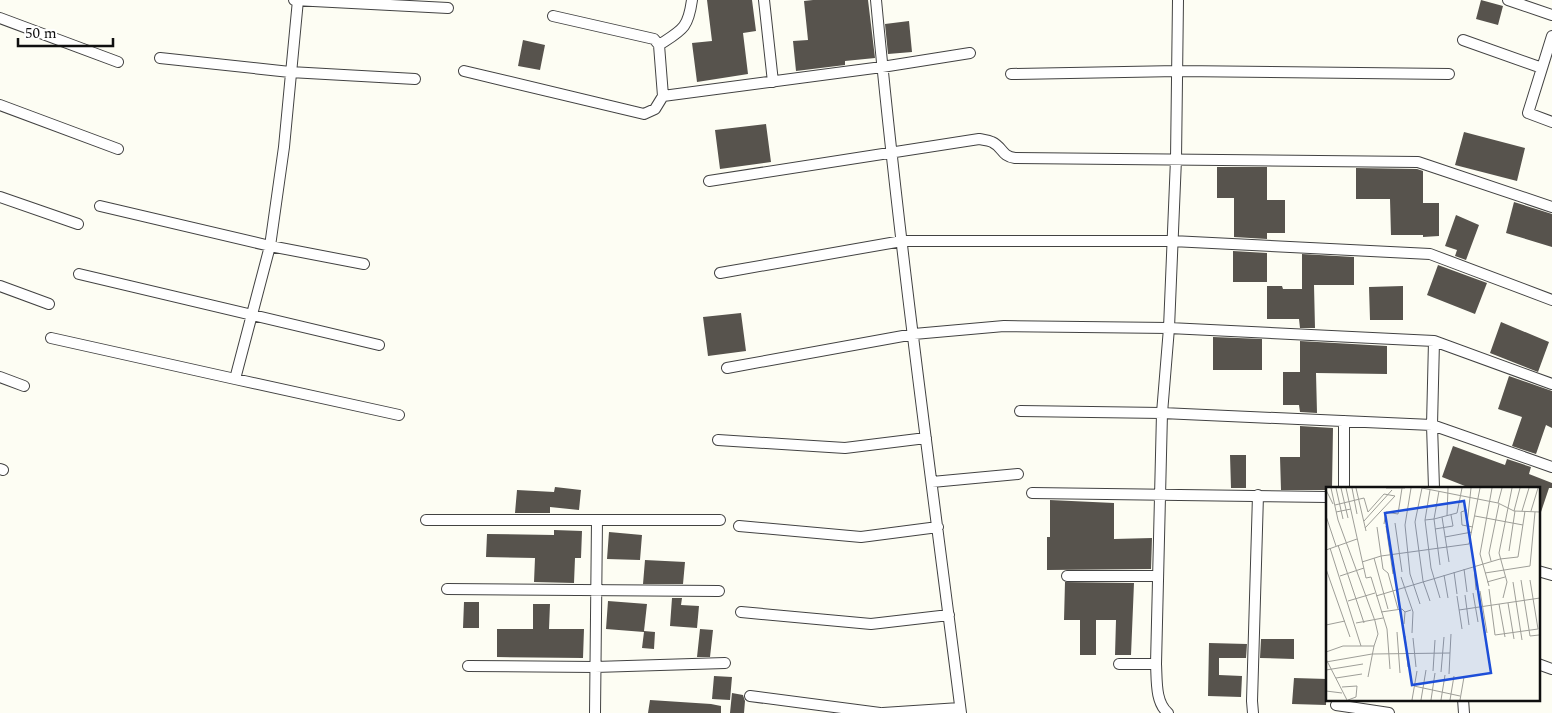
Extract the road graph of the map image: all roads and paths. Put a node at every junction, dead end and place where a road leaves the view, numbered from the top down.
1 (294, 0) edge
2 (298, 0) edge
3 (692, 0) edge
4 (764, 0) edge
5 (876, 0) edge
6 (1178, 0) edge
7 (1508, 0) edge
8 (448, 8) dead end
9 (1552, 15) edge
10 (553, 16) dead end
11 (0, 18) edge
12 (1552, 36) edge
13 (1463, 40) dead end
14 (659, 45) junction
15 (970, 53) dead end
16 (160, 58) dead end
17 (118, 62) dead end
18 (882, 67) junction
19 (1542, 68) junction
20 (464, 70) dead end
21 (1178, 71) junction
22 (290, 72) junction
23 (1011, 74) dead end
24 (1449, 74) dead end
25 (415, 79) dead end
26 (773, 82) junction
27 (663, 96) junction
28 (0, 105) edge
29 (1552, 122) edge
30 (118, 149) dead end
31 (892, 153) junction
32 (1176, 159) junction
33 (709, 181) dead end
34 (0, 197) edge
35 (100, 206) dead end
36 (1552, 207) edge
37 (78, 224) dead end
38 (902, 241) junction
39 (1172, 241) junction
40 (270, 246) junction
41 (364, 264) dead end
42 (720, 273) dead end
43 (79, 274) dead end
44 (0, 286) edge
45 (1552, 300) edge
46 (49, 304) dead end
47 (253, 314) junction
48 (1169, 328) junction
49 (914, 334) junction
50 (50, 338) dead end
51 (1434, 341) junction
52 (379, 345) dead end
53 (727, 368) dead end
54 (0, 377) edge
55 (235, 379) junction
56 (1552, 384) edge
57 (24, 386) dead end
58 (1020, 411) dead end
59 (1162, 413) junction
60 (399, 415) dead end
61 (1344, 421) junction
62 (1432, 425) junction
63 (926, 438) junction
64 (718, 440) dead end
65 (1552, 467) edge
66 (1018, 474) dead end
67 (932, 482) junction
68 (1344, 487) edge
69 (1434, 487) edge
70 (1032, 493) dead end
71 (1160, 494) junction
72 (1258, 495) junction
73 (1326, 496) edge
74 (426, 520) dead end
75 (597, 520) junction
76 (720, 520) dead end
77 (739, 526) dead end
78 (938, 527) junction
79 (1067, 576) dead end
80 (1158, 576) junction
81 (447, 589) dead end
82 (596, 590) junction
83 (718, 591) dead end
84 (741, 612) dead end
85 (949, 615) junction
86 (725, 662) dead end
87 (1119, 664) dead end
88 (1156, 664) junction
89 (1540, 665) edge
90 (468, 666) dead end
91 (595, 667) junction
92 (1552, 669) edge
93 (750, 696) dead end
94 (1463, 700) edge
95 (1335, 706) edge
96 (960, 711) edge
97 (595, 713) edge
98 (881, 713) edge
99 (1168, 713) edge
100 (1253, 713) edge
101 (1389, 713) edge
102 (1464, 713) edge

1 - 2 street
2 - 8 street
2 - 22 street
3 - 14 street
4 - 26 street
5 - 18 street
6 - 21 street
7 - 9 street
10 - 14 street
11 - 17 street
12 - 19 street
13 - 19 street
14 - 27 street
15 - 18 street
16 - 22 street
18 - 26 street
18 - 31 street
19 - 29 street
20 - 27 street
21 - 23 street
21 - 24 street
21 - 32 street
22 - 25 street
22 - 40 street
26 - 27 street
28 - 30 street
31 - 32 street
31 - 33 street
31 - 38 street
32 - 36 street
32 - 39 street
34 - 37 street
35 - 40 street
38 - 39 street
38 - 42 street
38 - 49 street
39 - 45 street
39 - 48 street
40 - 41 street
40 - 47 street
43 - 47 street
44 - 46 street
47 - 52 street
47 - 55 street
48 - 49 street
48 - 51 street
48 - 59 street
49 - 53 street
49 - 63 street
50 - 55 street
51 - 56 street
51 - 62 street
54 - 57 street
55 - 60 street
58 - 59 street
59 - 61 street
59 - 71 street
61 - 62 street
61 - 68 street
62 - 65 street
62 - 69 street
63 - 64 street
63 - 67 street
66 - 67 street
67 - 78 street
70 - 71 street
71 - 72 street
71 - 80 street
72 - 73 street
72 - 100 street
74 - 75 street
75 - 76 street
75 - 82 street
77 - 78 street
78 - 85 street
79 - 80 street
80 - 88 street
81 - 82 street
82 - 83 street
82 - 91 street
84 - 85 street
85 - 96 street
86 - 91 street
87 - 88 street
88 - 99 street
89 - 92 street
90 - 91 street
91 - 97 street
93 - 98 street
94 - 102 street
95 - 101 street
96 - 98 street

